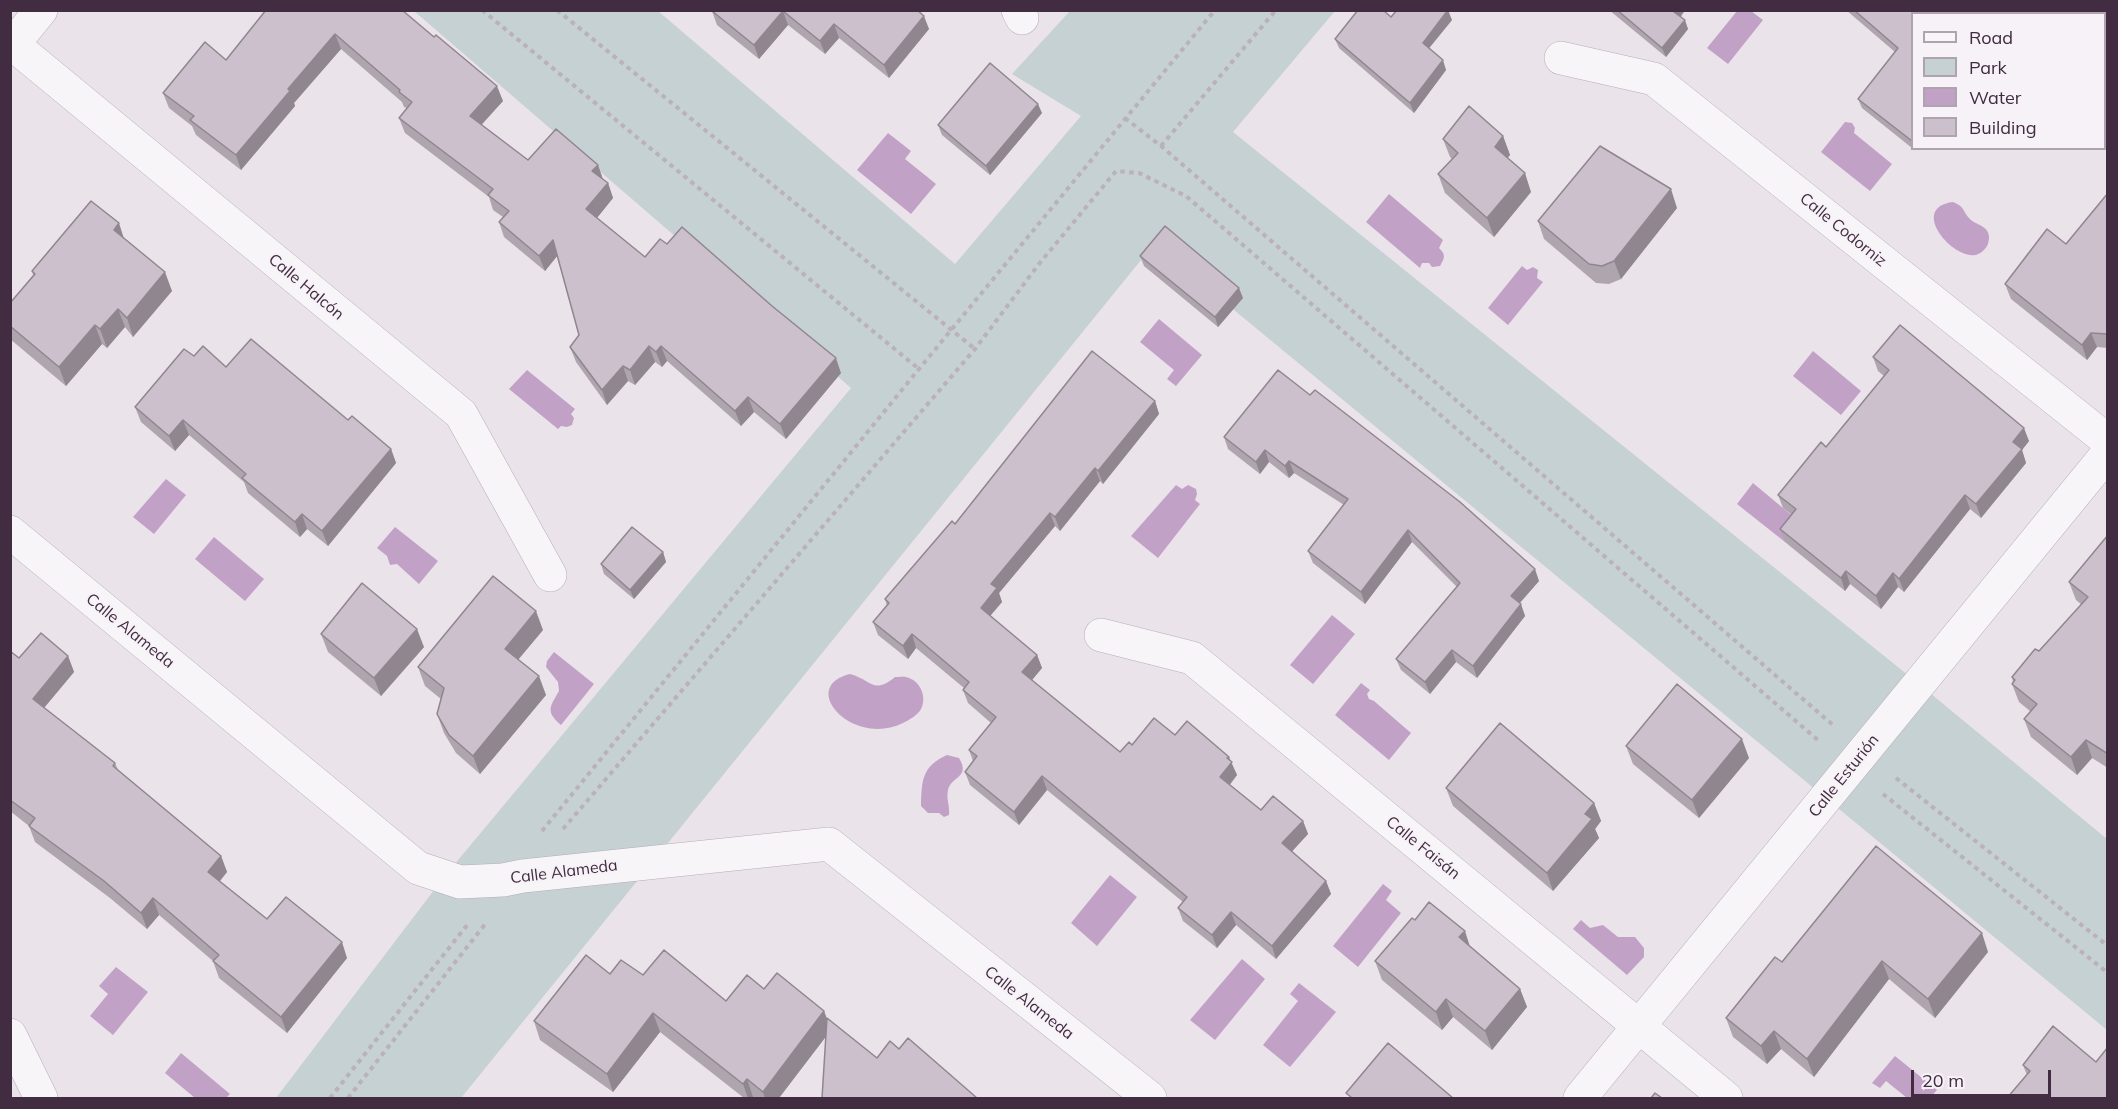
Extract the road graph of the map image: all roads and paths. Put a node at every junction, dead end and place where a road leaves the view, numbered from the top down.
1 (41, 10) edge
2 (482, 10) edge
3 (557, 10) edge
4 (1215, 10) edge
5 (1276, 10) edge
6 (11, 45) edge
7 (1561, 58) dead end
8 (1125, 118) junction
9 (1161, 146) junction
10 (951, 330) junction
11 (975, 349) junction
12 (919, 369) junction
13 (2108, 441) edge
14 (2108, 453) edge
15 (10, 532) edge
16 (550, 575) dead end
17 (1101, 636) dead end
18 (1857, 760) junction
19 (513, 878) junction
20 (2108, 946) edge
21 (2108, 973) edge
22 (1639, 1026) junction
23 (10, 1035) edge
24 (41, 1098) edge
25 (330, 1098) edge
26 (348, 1098) edge
27 (1150, 1098) edge
28 (1580, 1098) edge
29 (1726, 1098) edge

1 - 6 street
2 - 12 path
3 - 10 path
4 - 8 path
5 - 9 path
6 - 16 street, Calle Halcón
7 - 13 street, Calle Codorniz
8 - 9 path
8 - 10 path
9 - 18 path
10 - 11 path
10 - 12 path
11 - 18 path
11 - 19 path
12 - 19 path
14 - 18 street, Calle Esturión
15 - 19 street, Calle Alameda
17 - 22 street, Calle Faisán
18 - 20 path
18 - 21 path
18 - 22 street, Calle Esturión
19 - 25 path
19 - 26 path
19 - 27 street, Calle Alameda
22 - 28 street, Calle Esturión
22 - 29 street, Calle Faisán
23 - 24 street

